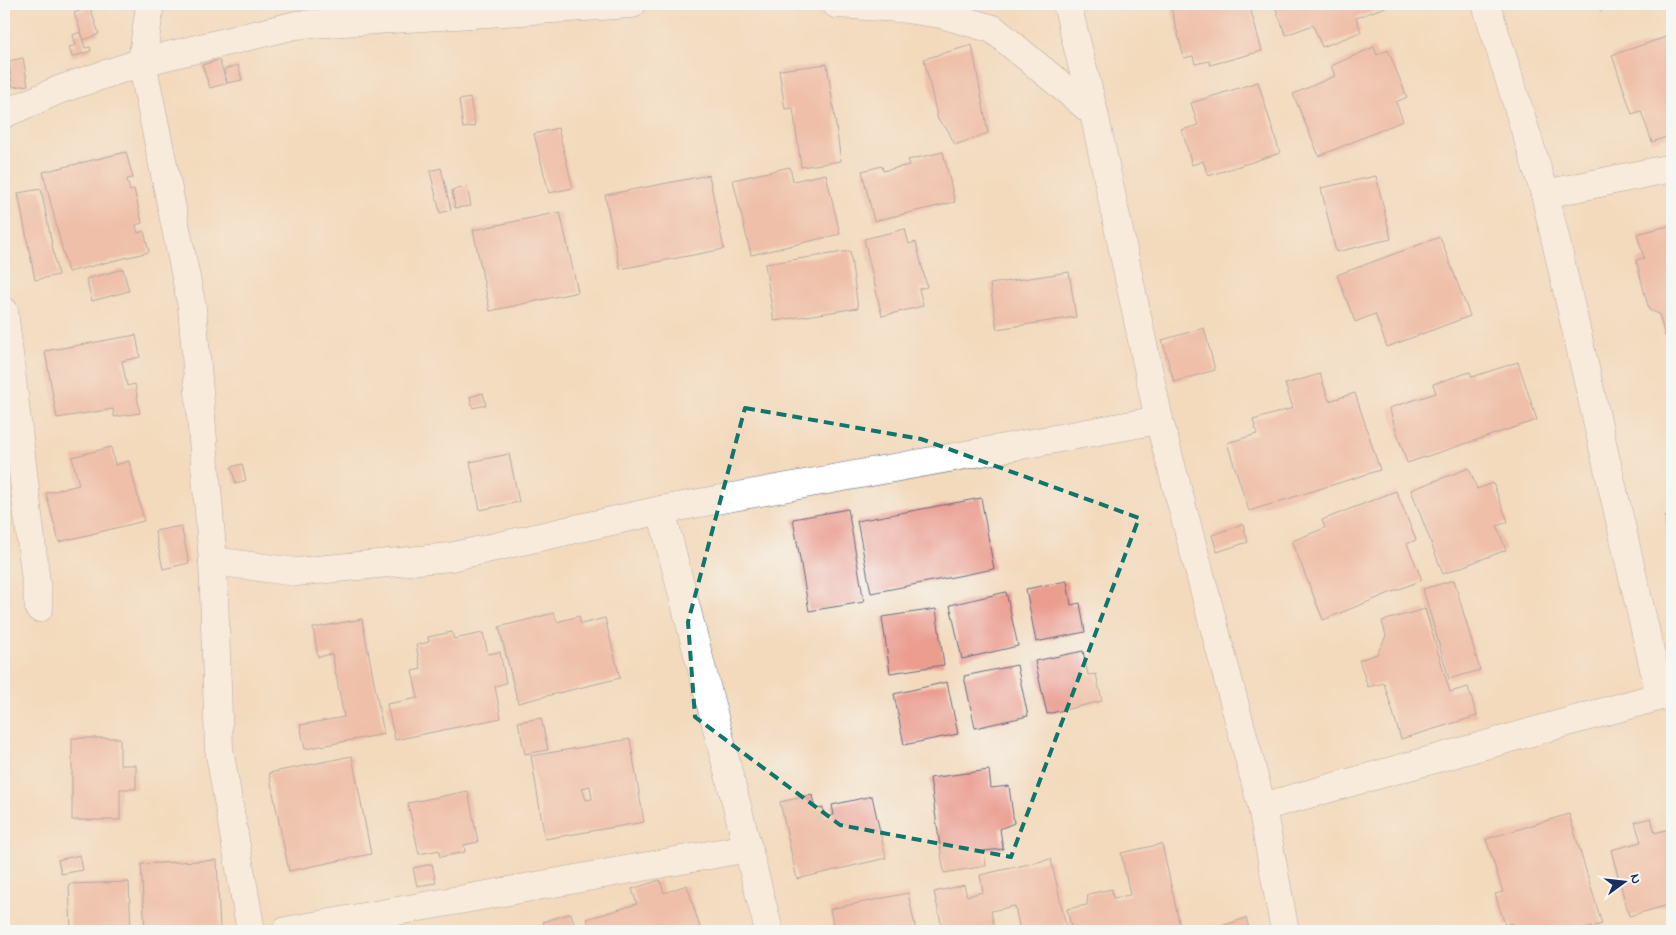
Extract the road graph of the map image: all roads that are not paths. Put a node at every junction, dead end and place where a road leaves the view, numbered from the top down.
1 (150, 4) edge
2 (632, 4) edge
3 (836, 4) edge
4 (1068, 4) edge
5 (1486, 4) edge
6 (532, 6) edge
7 (142, 62) junction
8 (1094, 113) junction
9 (4, 114) edge
10 (1672, 168) edge
11 (1545, 194) junction
12 (4, 311) edge
13 (1159, 420) junction
14 (660, 510) junction
15 (213, 561) junction
16 (39, 608) dead end
17 (1666, 694) edge
18 (1262, 807) junction
19 (748, 848) junction
20 (251, 931) edge
21 (286, 931) edge
22 (769, 931) edge
23 (1285, 931) edge

1 - 7 street
2 - 6 street
3 - 8 street
4 - 8 street
5 - 11 street
6 - 7 street
7 - 9 street
7 - 15 street
8 - 13 street
10 - 11 street
11 - 17 street
12 - 16 street
13 - 14 street
13 - 18 street
14 - 15 street
14 - 19 street
15 - 20 street
17 - 18 street
18 - 23 street
19 - 21 street
19 - 22 street

